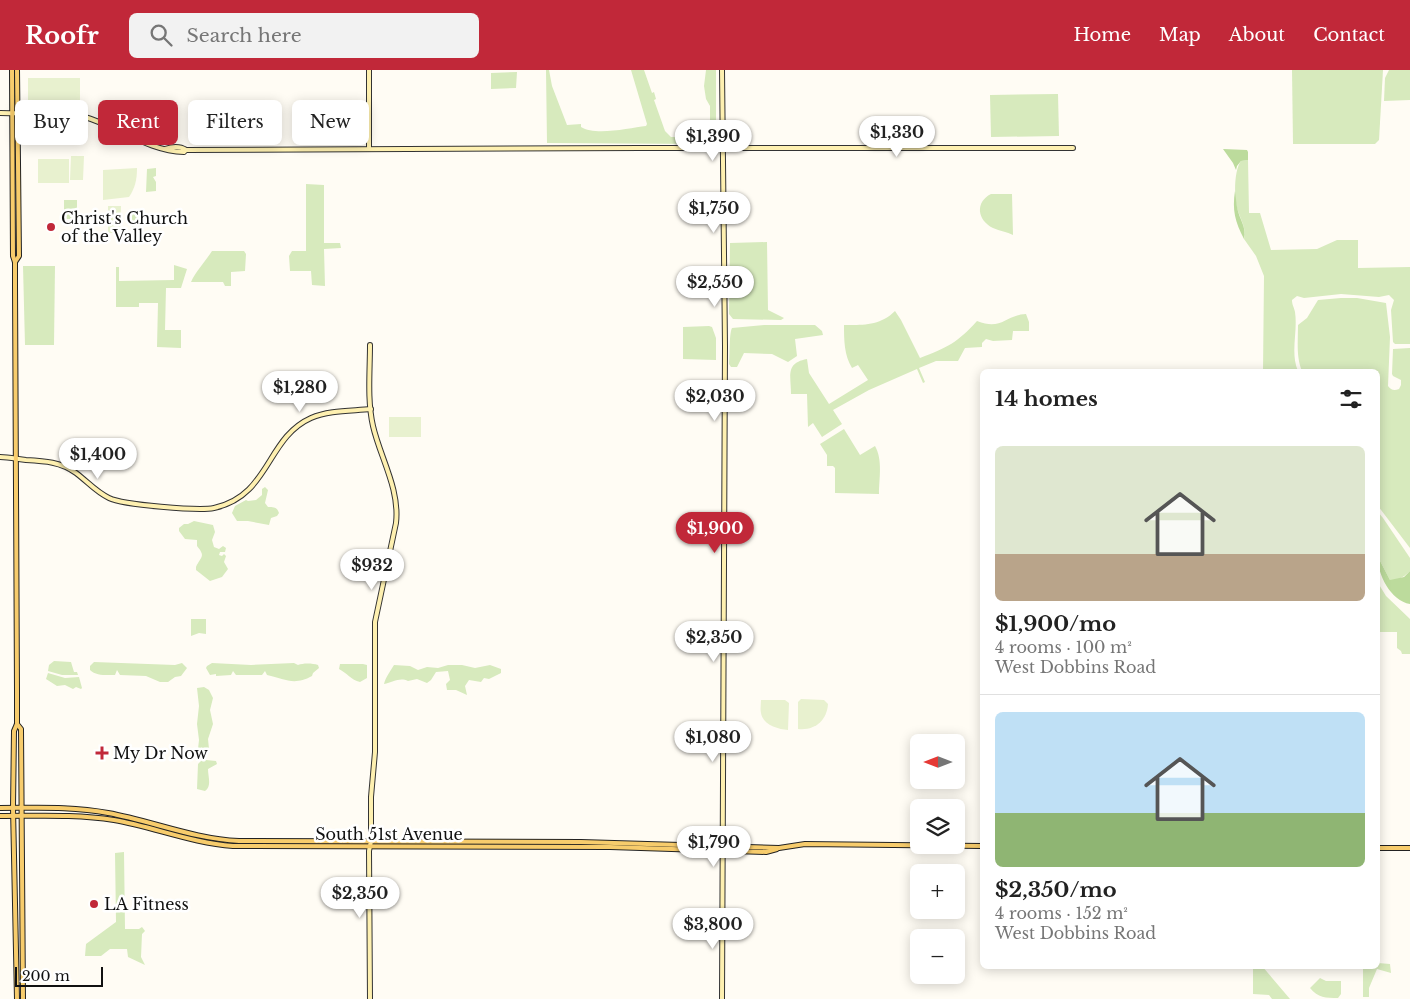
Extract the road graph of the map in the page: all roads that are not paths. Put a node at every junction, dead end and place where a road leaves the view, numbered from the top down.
1 (12, 70) edge
2 (17, 70) edge
3 (369, 70) edge
4 (722, 70) edge
5 (0, 114) edge
6 (14, 114) junction
7 (722, 148) junction
8 (1073, 148) dead end
9 (369, 149) junction
10 (370, 345) dead end
11 (371, 410) junction
12 (0, 457) edge
13 (16, 458) junction
14 (17, 724) junction
15 (0, 808) edge
16 (13, 808) junction
17 (21, 808) junction
18 (0, 816) edge
19 (13, 816) junction
20 (21, 816) junction
21 (371, 841) junction
22 (671, 845) junction
23 (369, 846) junction
24 (980, 846) edge
25 (1380, 848) edge
26 (1410, 848) edge
27 (646, 849) junction
28 (723, 849) junction
29 (17, 999) edge
30 (23, 999) edge
31 (370, 999) edge
32 (722, 999) edge

1 - 6 main road
2 - 6 main road
3 - 9 street
4 - 7 street
5 - 6 street
6 - 9 street
6 - 13 main road
7 - 8 street
7 - 9 street
7 - 28 street
10 - 11 street
11 - 13 street
11 - 21 street
12 - 13 street
13 - 14 main road
14 - 16 main road
14 - 17 main road
15 - 16 main road, South 51st Avenue
16 - 17 main road, South 51st Avenue
16 - 19 main road
17 - 20 main road
17 - 21 main road, South 51st Avenue
18 - 19 main road, South 51st Avenue
19 - 20 main road, South 51st Avenue
19 - 29 main road
20 - 23 main road, South 51st Avenue
20 - 30 main road
21 - 22 main road, South 51st Avenue
21 - 23 street
22 - 27 main road
22 - 28 main road, South 51st Avenue
23 - 27 main road, South 51st Avenue
23 - 31 street
24 - 28 main road, South 51st Avenue
25 - 26 main road
27 - 28 main road, South 51st Avenue
28 - 32 street

